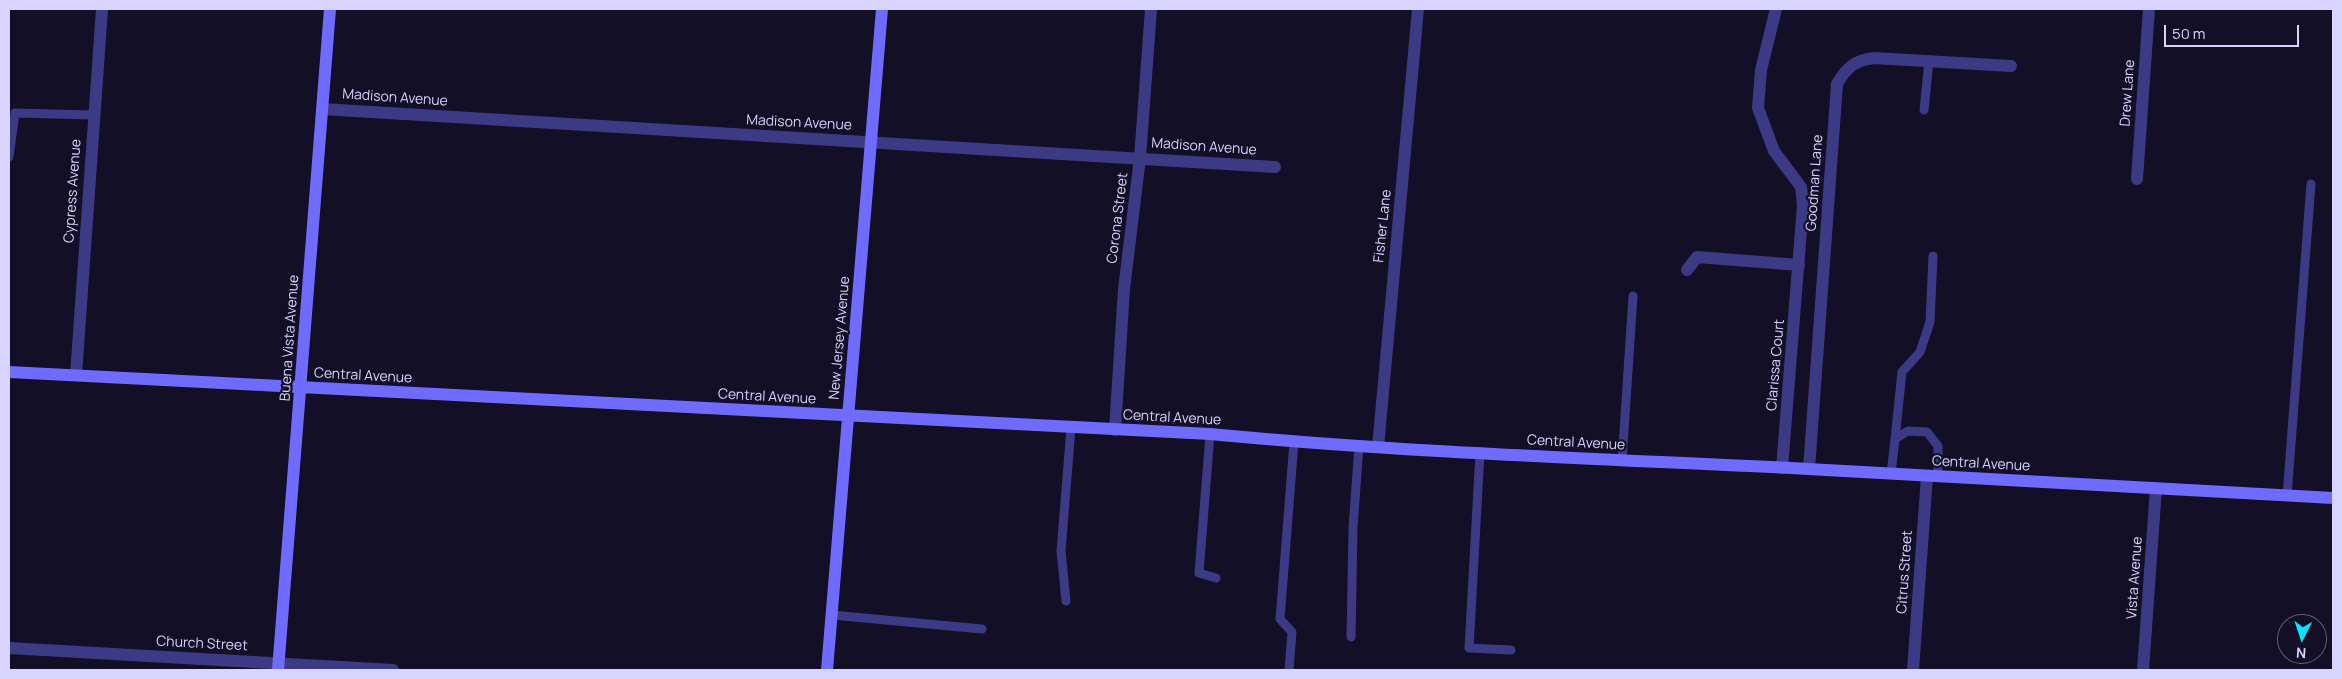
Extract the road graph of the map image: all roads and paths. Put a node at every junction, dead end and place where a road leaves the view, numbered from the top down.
1 (102, 9) edge
2 (330, 9) edge
3 (882, 9) edge
4 (1151, 9) edge
5 (1418, 9) edge
6 (1776, 9) edge
7 (2148, 9) edge
8 (1929, 61) junction
9 (2011, 66) dead end
10 (322, 109) junction
11 (1924, 110) dead end
12 (93, 115) junction
13 (871, 142) junction
14 (9, 157) edge
15 (1140, 158) junction
16 (1274, 167) dead end
17 (2137, 179) dead end
18 (2311, 184) dead end
19 (1934, 256) dead end
20 (1799, 265) junction
21 (1688, 270) dead end
22 (1633, 296) dead end
23 (9, 372) edge
24 (76, 375) junction
25 (301, 387) junction
26 (849, 416) junction
27 (1071, 428) junction
28 (1115, 430) junction
29 (1210, 434) junction
30 (1895, 439) junction
31 (1294, 442) junction
32 (1359, 445) junction
33 (1378, 447) junction
34 (1480, 453) junction
35 (1622, 461) junction
36 (1782, 468) junction
37 (1809, 469) junction
38 (1890, 474) junction
39 (1932, 476) junction
40 (2156, 488) junction
41 (2286, 496) junction
42 (2333, 498) edge
43 (1216, 578) dead end
44 (1066, 600) dead end
45 (832, 615) junction
46 (982, 629) dead end
47 (1351, 637) dead end
48 (9, 648) edge
49 (1511, 650) dead end
50 (278, 667) edge
51 (393, 670) edge
52 (827, 670) edge
53 (1289, 670) edge
54 (1913, 670) edge
55 (2143, 670) edge

1 - 12 street, Cypress Avenue
2 - 10 street, Buena Vista Avenue
3 - 13 street, New Jersey Avenue
4 - 15 street, Corona Street
5 - 33 street, Fisher Lane
6 - 20 street, Clarissa Court
7 - 17 street, Drew Lane
8 - 9 street, Goodman Lane
8 - 11 lane
8 - 37 street, Goodman Lane
10 - 13 street, Madison Avenue
10 - 25 street, Buena Vista Avenue
12 - 14 lane
12 - 24 street, Cypress Avenue
13 - 15 street, Madison Avenue
13 - 26 street, New Jersey Avenue
15 - 16 street, Madison Avenue
15 - 28 street, Corona Street
18 - 41 lane
19 - 30 lane
20 - 21 street
20 - 36 street, Clarissa Court
22 - 35 lane
23 - 24 street, Central Avenue
24 - 25 street, Central Avenue
25 - 26 street, Central Avenue
25 - 50 street, Buena Vista Avenue
26 - 27 street, Central Avenue
26 - 45 street, New Jersey Avenue
27 - 28 street, Central Avenue
27 - 44 lane
28 - 29 street, Central Avenue
29 - 31 street, Central Avenue
29 - 43 lane
30 - 38 lane
30 - 39 lane
31 - 32 street, Central Avenue
31 - 53 lane
32 - 33 street, Central Avenue
32 - 47 lane
33 - 34 street, Central Avenue
34 - 35 street, Central Avenue
34 - 49 lane
35 - 36 street, Central Avenue
36 - 37 street, Central Avenue
37 - 38 street, Central Avenue
38 - 39 street, Central Avenue
39 - 40 street, Central Avenue
39 - 54 street, Citrus Street
40 - 41 street, Central Avenue
40 - 55 street, Vista Avenue
41 - 42 street, Central Avenue
45 - 46 lane
45 - 52 street, New Jersey Avenue
48 - 50 street, Church Street
50 - 51 street, Church Street

